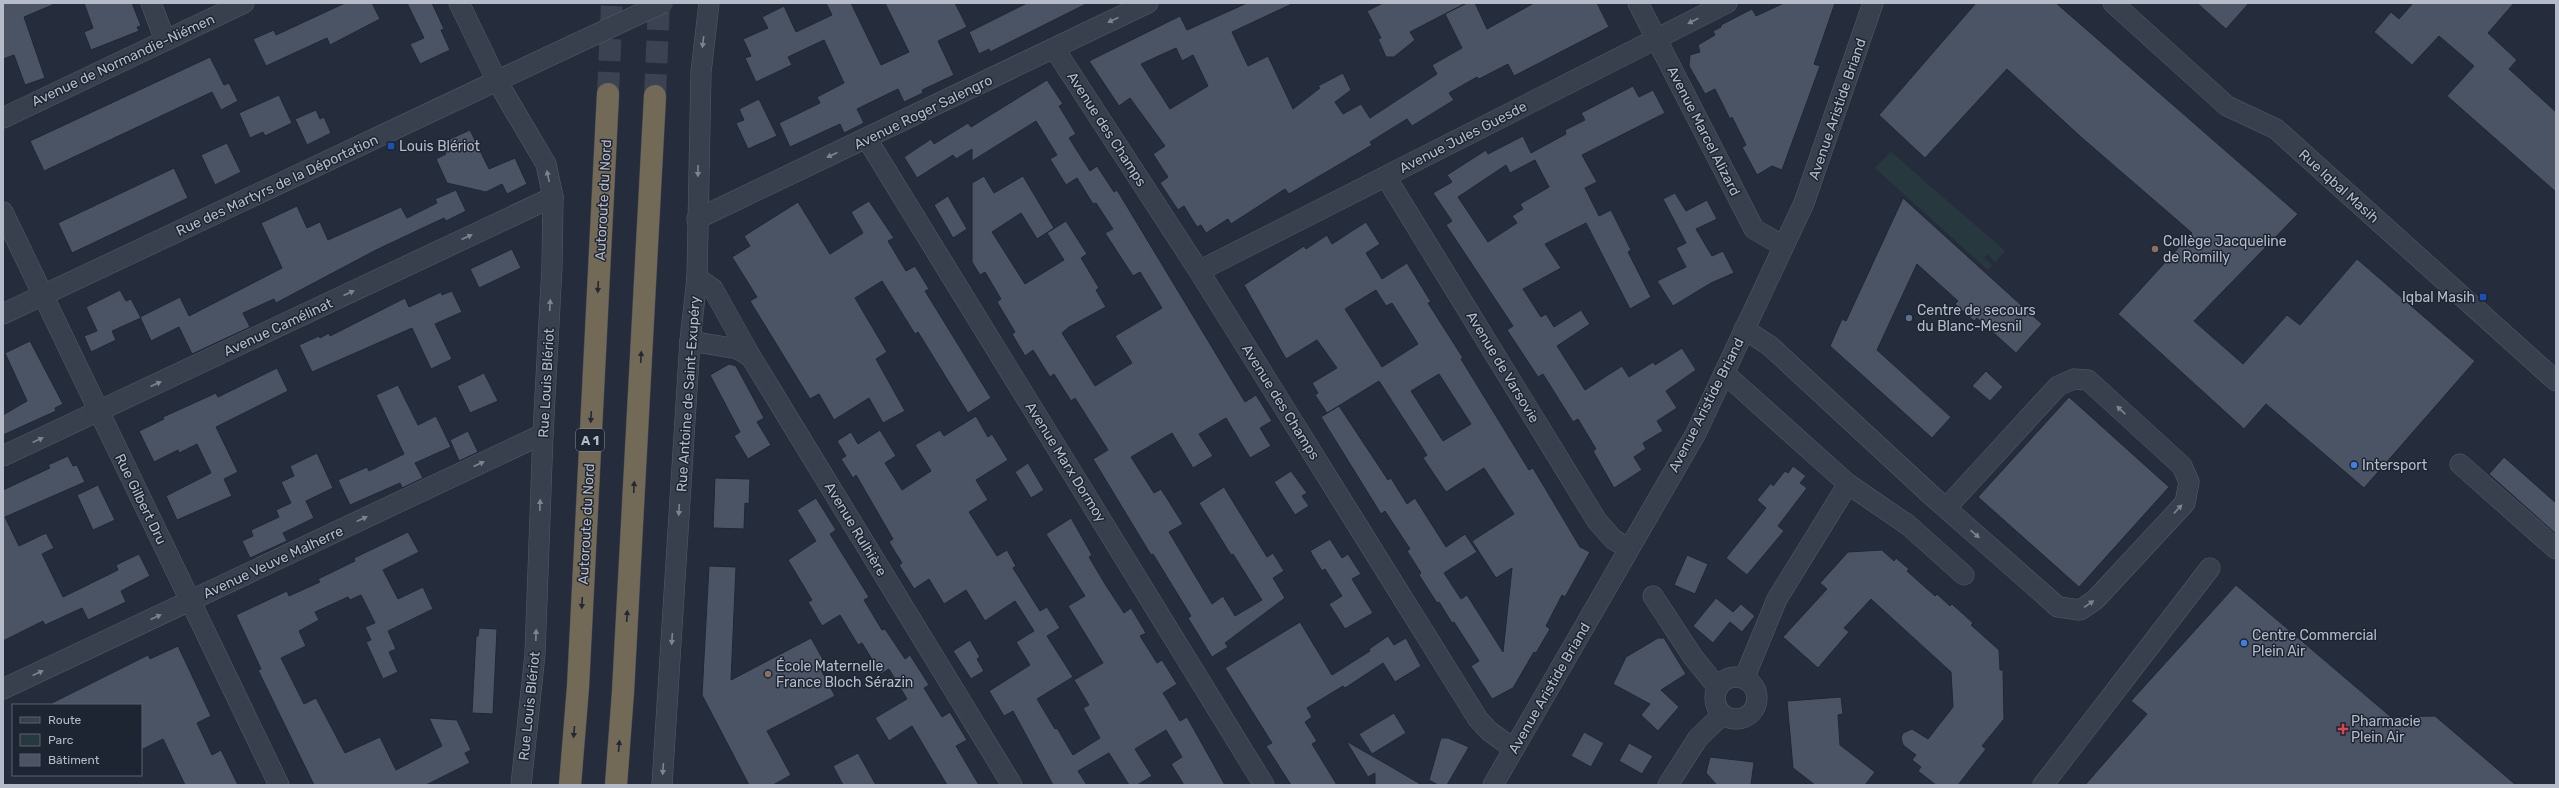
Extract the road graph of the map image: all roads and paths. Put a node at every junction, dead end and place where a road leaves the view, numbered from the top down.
1 (152, 3) edge
2 (244, 3) edge
3 (459, 3) edge
4 (663, 3) edge
5 (709, 3) edge
6 (1148, 3) edge
7 (1638, 3) edge
8 (1728, 3) edge
9 (1873, 3) edge
10 (2113, 3) edge
11 (1656, 39) junction
12 (165, 40) junction
13 (1054, 48) junction
14 (497, 81) junction
15 (608, 94) tunnel mouth
16 (655, 96) tunnel mouth
17 (3, 118) edge
18 (867, 139) junction
19 (1386, 177) junction
20 (553, 197) junction
21 (3, 212) edge
22 (697, 219) junction
23 (1783, 246) junction
24 (1199, 271) junction
25 (697, 278) junction
26 (42, 295) junction
27 (3, 314) edge
28 (1744, 330) junction
29 (690, 341) junction
30 (751, 357) junction
31 (1724, 373) junction
32 (2556, 381) edge
33 (98, 411) junction
34 (543, 434) junction
35 (3, 456) edge
36 (2460, 464) dead end
37 (1848, 484) junction
38 (1946, 508) junction
39 (1629, 549) junction
40 (2556, 549) edge
41 (2210, 568) dead end
42 (1964, 575) dead end
43 (1654, 596) dead end
44 (190, 601) junction
45 (1744, 679) junction
46 (1718, 688) junction
47 (3, 689) edge
48 (1722, 714) junction
49 (1514, 749) junction
50 (279, 785) edge
51 (520, 785) edge
52 (570, 785) edge
53 (616, 785) edge
54 (662, 785) edge
55 (1012, 785) edge
56 (1264, 785) edge
57 (1493, 785) edge
58 (1668, 785) edge
59 (2043, 785) edge

1 - 12 street
2 - 12 street, Avenue de Normandie-Niémen
3 - 14 street, Rue Louis Blériot
4 - 14 street, Rue des Martyrs de la Déportation, bridge
5 -> 22 street, Rue Antoine de Saint-Exupéry
6 -> 13 street, Avenue Roger Salengro
7 - 11 street, Avenue Marcel Alizard
8 -> 11 street, Avenue Jules Guesde
9 - 23 street, Avenue Aristide Briand
10 - 32 street, Rue Iqbal Masih
11 - 19 street, Avenue Jules Guesde
11 - 23 street, Avenue Marcel Alizard
12 - 17 street, Avenue de Normandie-Niémen
13 - 18 street, Avenue Roger Salengro
13 - 24 street, Avenue des Champs
20 -> 14 street, Rue Louis Blériot
14 - 26 street, Rue des Martyrs de la Déportation
15 -> 52 highway, Autoroute du Nord / A 1
53 -> 16 highway
18 -> 22 street, Avenue Roger Salengro
18 - 56 street, Avenue Marx Dormoy
19 - 24 street, Avenue Jules Guesde
19 - 39 street, Avenue de Varsovie
33 -> 20 street, Avenue Camélinat
34 -> 20 street, Rue Louis Blériot
21 - 26 street, Rue Gilbert Dru
22 - 25 street, Rue Antoine de Saint-Exupéry
23 - 28 street, Avenue Aristide Briand
24 - 49 street, Avenue des Champs
25 - 29 street, Rue Antoine de Saint-Exupéry
25 - 30 street, Avenue Rulhière
26 - 27 street, Rue des Martyrs de la Déportation
26 - 33 street, Rue Gilbert Dru
28 - 31 street, Avenue Aristide Briand
28 - 38 street
29 - 30 street
29 -> 54 street, Rue Antoine de Saint-Exupéry
30 - 55 street, Avenue Rulhière
31 - 37 street
31 - 39 street, Avenue Aristide Briand
35 -> 33 street, Avenue Camélinat
33 - 44 street, Rue Gilbert Dru
44 -> 34 street, Avenue Veuve Malherre
51 -> 34 street, Rue Louis Blériot
36 - 40 street
37 - 42 street
37 - 45 street
38 -> 38 street
39 - 49 street, Avenue Aristide Briand
41 - 59 street
43 - 46 street
47 -> 44 street, Avenue Veuve Malherre
44 - 50 street, Rue Gilbert Dru
45 - 46 street
45 - 48 street
46 - 48 street
48 - 58 street
49 - 57 street, Avenue Aristide Briand

